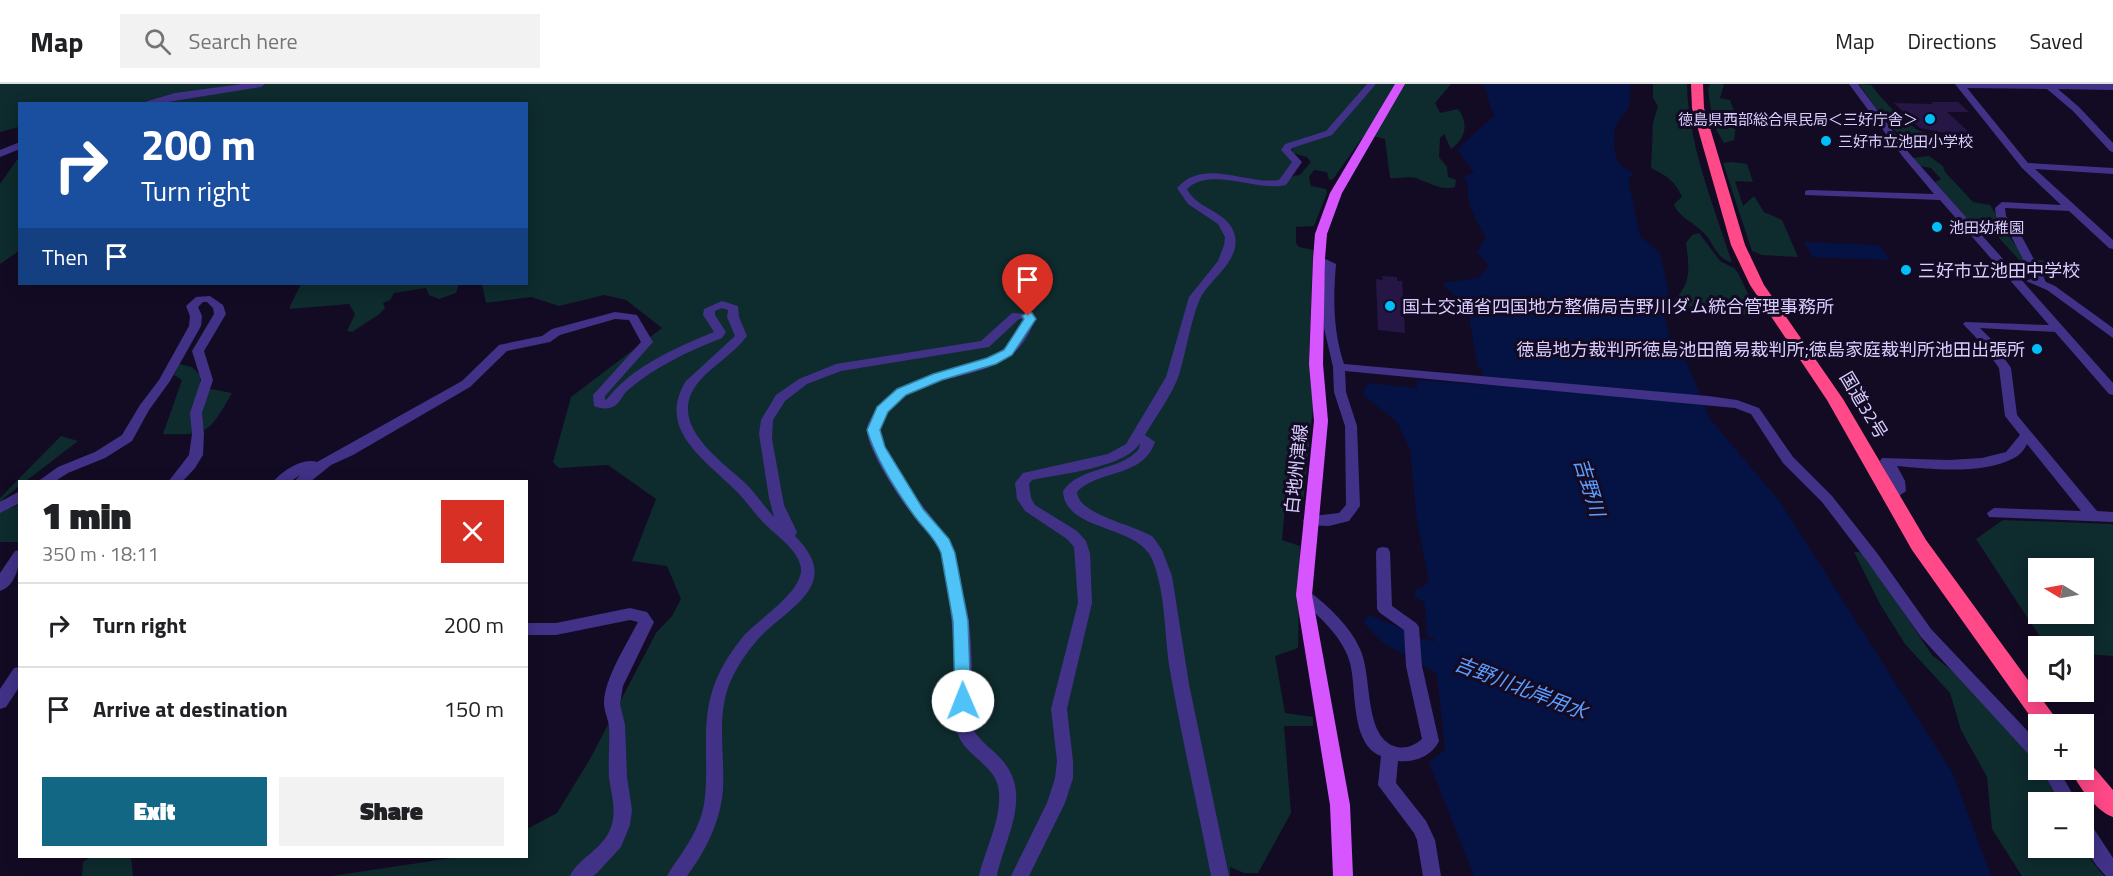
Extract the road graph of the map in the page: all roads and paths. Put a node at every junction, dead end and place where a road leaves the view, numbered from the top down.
1 (261, 84) edge
2 (1372, 84) edge
3 (1400, 84) edge
4 (1697, 84) edge
5 (1853, 84) edge
6 (1959, 85) edge
7 (2047, 85) edge
8 (2113, 87) edge
9 (150, 102) edge
10 (18, 146) edge
11 (2113, 149) edge
12 (0, 154) edge
13 (2025, 166) junction
14 (2113, 171) edge
15 (1809, 193) dead end
16 (1944, 197) junction
17 (2069, 208) junction
18 (2113, 246) edge
19 (1319, 259) junction
20 (2015, 279) junction
21 (2041, 283) junction
22 (2058, 329) junction
23 (2113, 334) edge
24 (1340, 367) junction
25 (2113, 391) edge
26 (1138, 437) junction
27 (2028, 439) junction
28 (317, 467) junction
29 (46, 480) edge
30 (176, 480) edge
31 (282, 480) edge
32 (302, 480) edge
33 (1889, 492) junction
34 (18, 497) edge
35 (0, 508) edge
36 (1994, 513) dead end
37 (2093, 516) junction
38 (2113, 518) edge
39 (1310, 521) junction
40 (791, 540) junction
41 (1383, 552) dead end
42 (18, 558) edge
43 (0, 585) edge
44 (1304, 595) junction
45 (528, 629) edge
46 (18, 676) edge
47 (0, 702) edge
48 (2042, 714) edge
49 (2028, 742) edge
50 (1390, 753) junction
51 (2090, 780) edge
52 (2113, 807) edge
53 (2094, 846) edge
54 (2113, 871) edge
55 (579, 876) edge
56 (676, 876) edge
57 (988, 876) edge
58 (1020, 876) edge
59 (1220, 876) edge
60 (1343, 876) edge
61 (1432, 876) edge

1 - 9 street
2 - 26 street
3 - 19 main road, 白地州津線
4 - 33 highway, 国道32号
5 - 16 street
6 - 7 street
6 - 13 street
7 - 8 street
7 - 11 street
10 - 12 street
13 - 14 street
13 - 17 street
15 - 16 street
16 - 20 street
17 - 18 street
17 - 21 street
19 - 24 street
19 - 39 main road, 白地州津線
20 - 21 street
20 - 22 street
21 - 23 street
22 - 25 street
22 - 27 street
24 - 39 street
24 - 49 street
26 - 58 street
26 - 59 street
27 - 33 street
27 - 37 street
28 - 31 street
28 - 32 street
28 - 40 street
29 - 30 street
33 - 48 highway, 国道32号
34 - 35 street
36 - 37 street
37 - 38 street
39 - 44 main road, 白地州津線
40 - 56 street
40 - 57 street
41 - 50 street
42 - 43 street
44 - 50 street
44 - 60 main road, 白地州津線
45 - 55 street
46 - 47 street
50 - 61 street
51 - 52 highway
53 - 54 street

